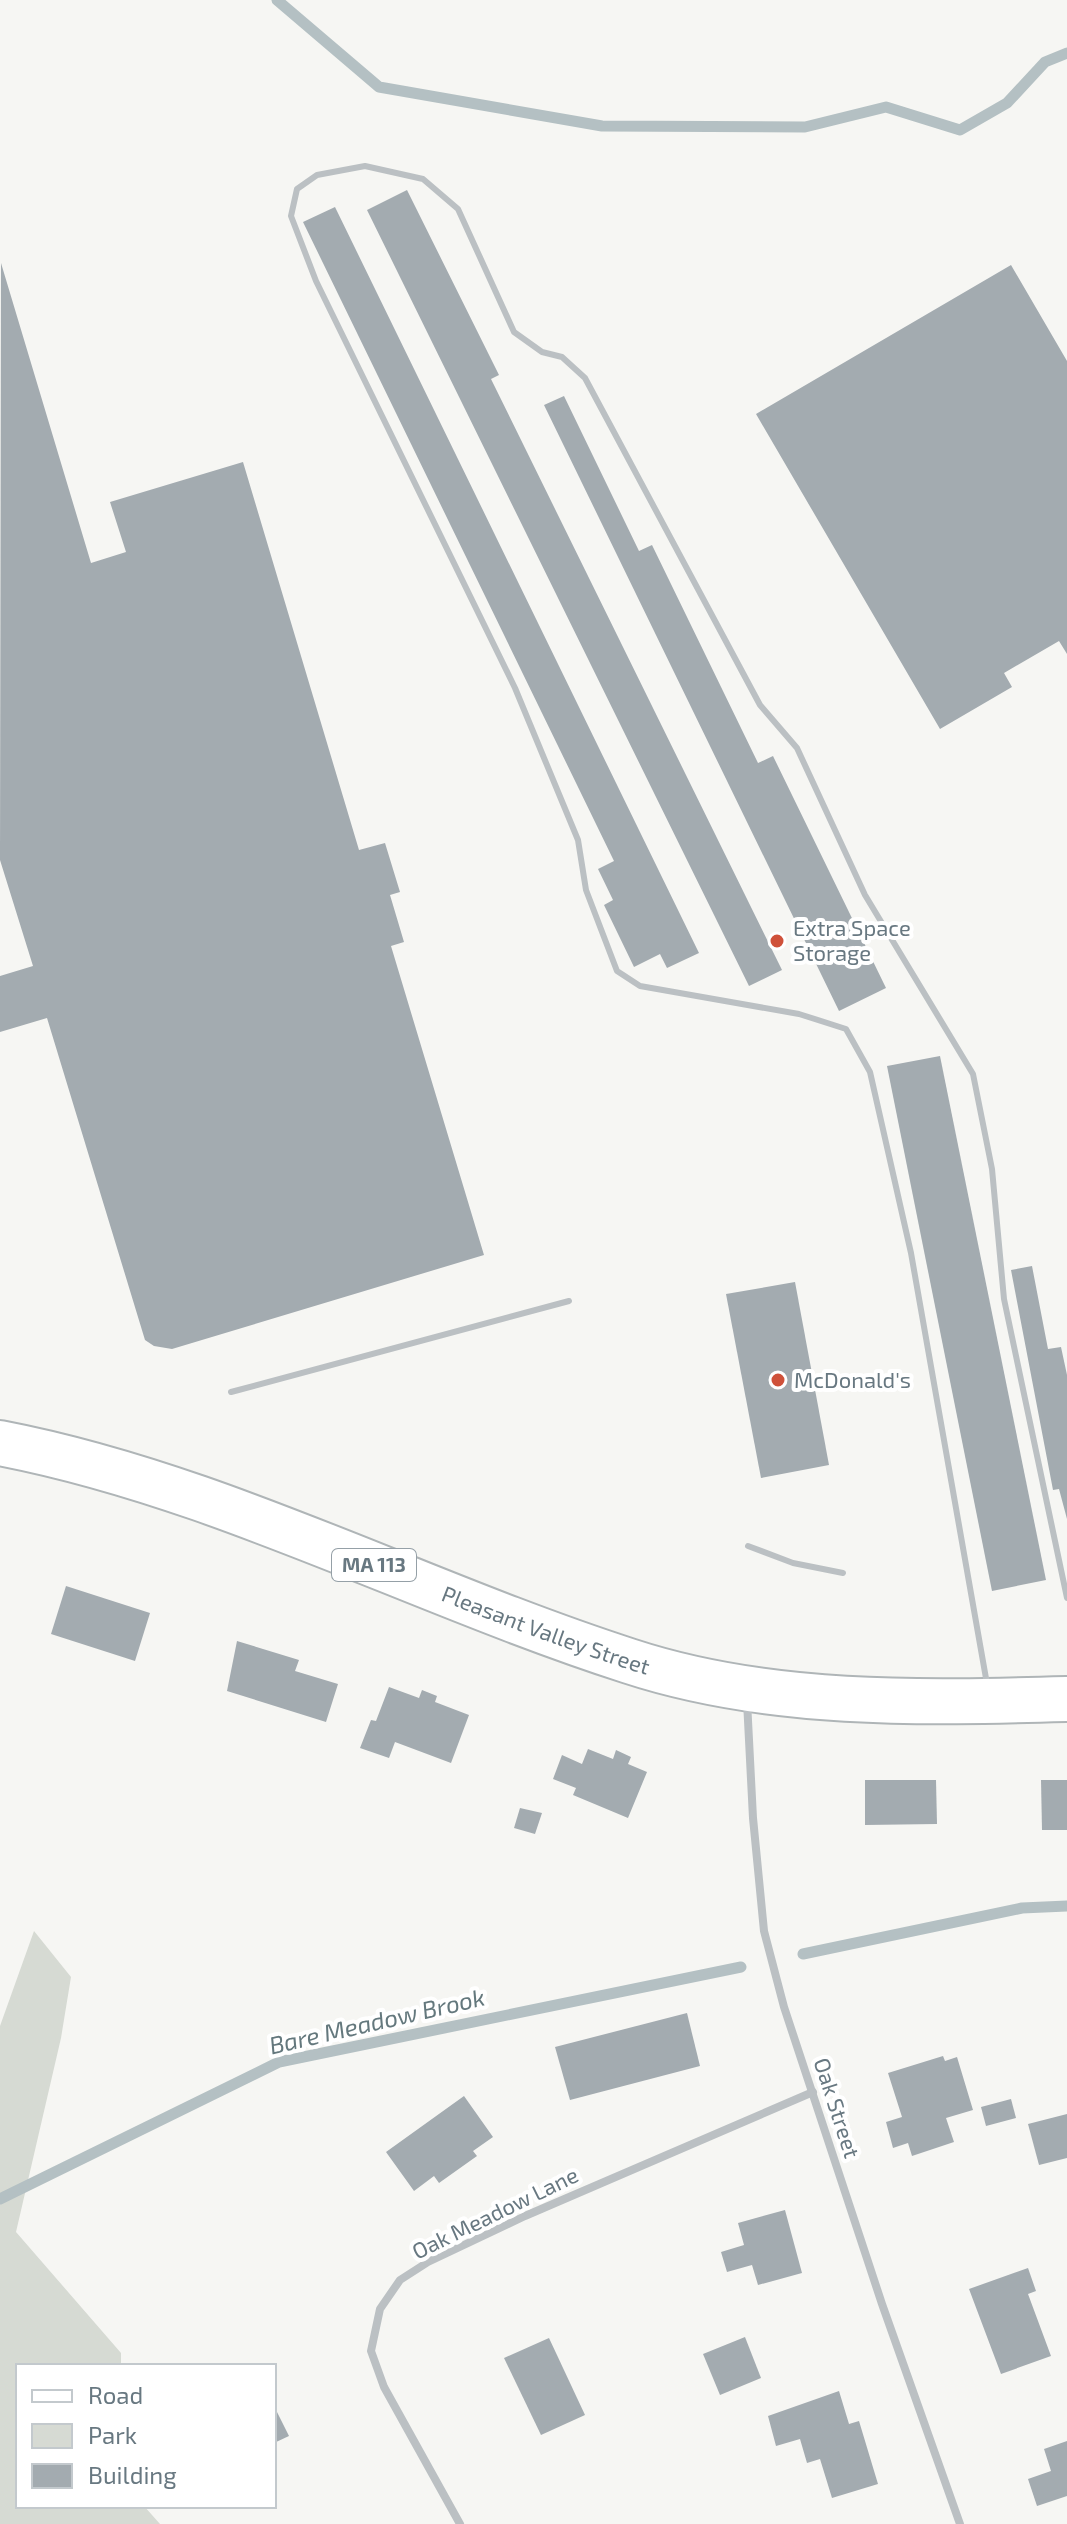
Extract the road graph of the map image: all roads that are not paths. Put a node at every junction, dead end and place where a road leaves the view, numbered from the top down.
1 (569, 1301) dead end
2 (231, 1392) dead end
3 (0, 1443) edge
4 (748, 1546) dead end
5 (843, 1573) dead end
6 (1067, 1598) edge
7 (747, 1690) junction
8 (1067, 1699) edge
9 (990, 1700) junction
10 (813, 2092) junction
11 (460, 2524) edge
12 (960, 2524) edge

1 - 2 lane
3 - 7 main road, Pleasant Valley Street / MA 113
4 - 5 lane
6 - 9 lane
7 - 9 main road, Pleasant Valley Street / MA 113
7 - 10 street, Oak Street
8 - 9 main road, Pleasant Valley Street / MA 113
10 - 11 street, Oak Meadow Lane
10 - 12 street, Oak Street

